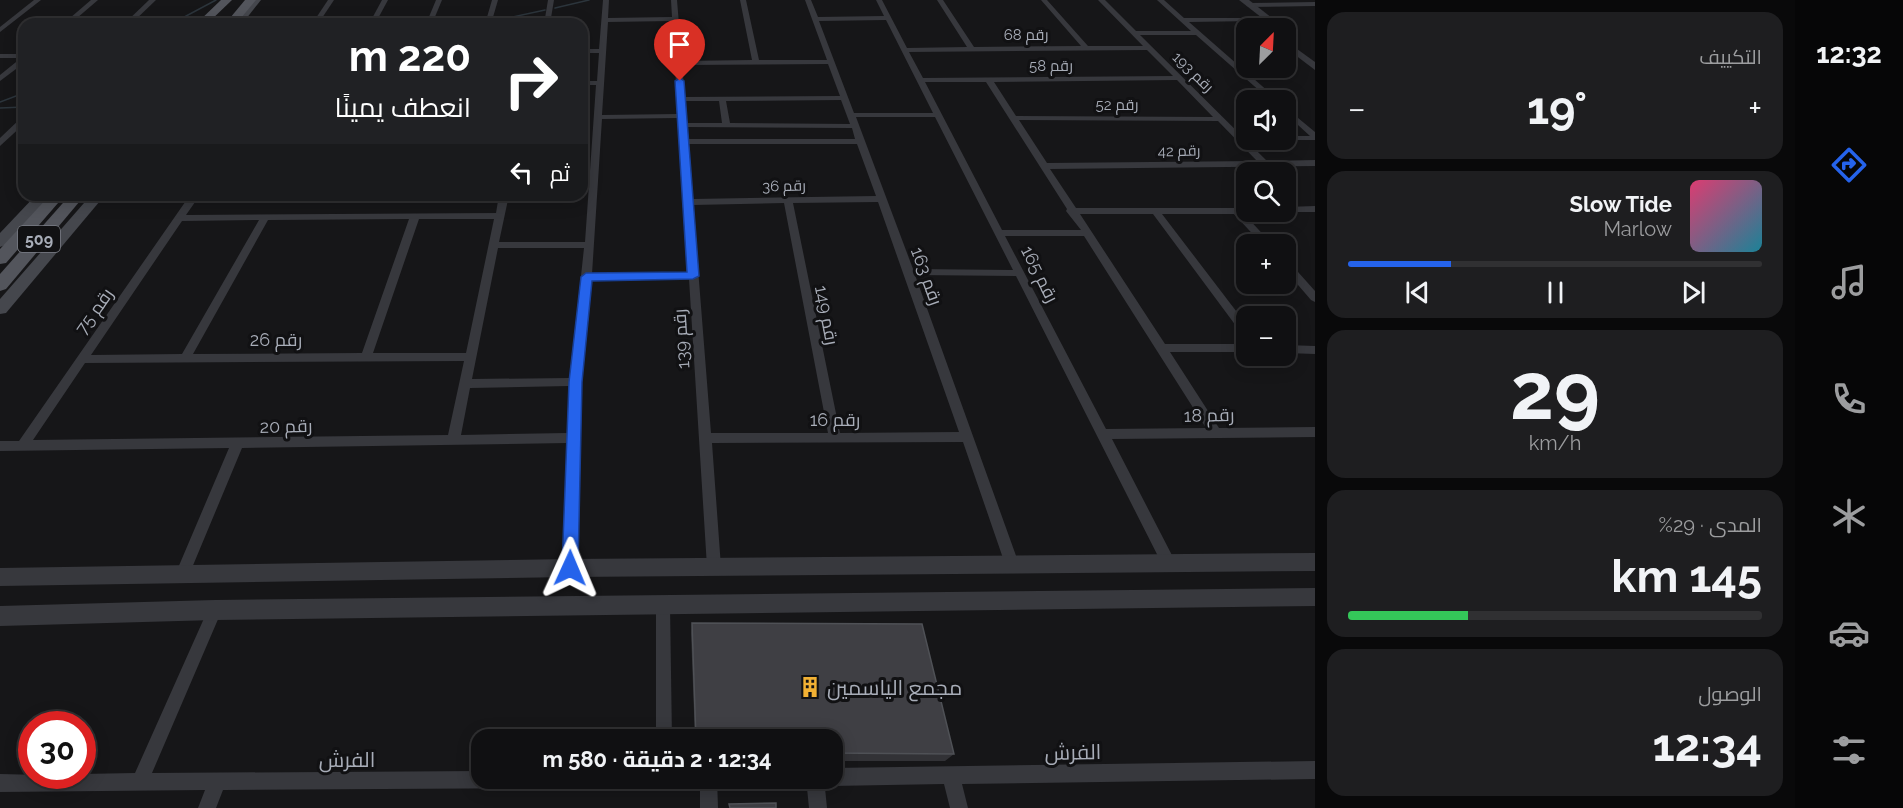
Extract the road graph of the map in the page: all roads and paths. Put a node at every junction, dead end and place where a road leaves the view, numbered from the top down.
1 (39, 0) edge
2 (95, 0) edge
3 (153, 0) edge
4 (222, 0) edge
5 (227, 0) edge
6 (234, 0) edge
7 (251, 0) edge
8 (258, 0) edge
9 (331, 0) edge
10 (385, 0) edge
11 (439, 0) edge
12 (495, 0) edge
13 (551, 0) edge
14 (606, 0) edge
15 (674, 0) edge
16 (743, 0) edge
17 (808, 0) edge
18 (879, 0) edge
19 (940, 0) edge
20 (1044, 0) edge
21 (1101, 0) edge
22 (1160, 0) edge
23 (1229, 0) edge
24 (1246, 2) edge
25 (1315, 2) edge
26 (73, 18) edge
27 (134, 18) edge
28 (206, 18) edge
29 (208, 18) edge
30 (218, 18) edge
31 (235, 18) edge
32 (242, 18) edge
33 (319, 18) edge
34 (375, 18) edge
35 (432, 18) edge
36 (490, 18) edge
37 (548, 18) edge
38 (888, 18) junction
39 (1252, 18) edge
40 (1267, 18) edge
41 (815, 19) junction
42 (604, 20) junction
43 (675, 20) junction
44 (1183, 20) junction
45 (1236, 20) edge
46 (0, 30) edge
47 (1134, 33) junction
48 (1198, 33) junction
49 (1296, 41) edge
50 (1086, 48) junction
51 (1149, 48) junction
52 (972, 49) junction
53 (904, 50) junction
54 (588, 51) edge
55 (601, 51) junction
56 (1296, 52) edge
57 (1315, 55) edge
58 (0, 56) edge
59 (18, 58) edge
60 (831, 62) junction
61 (678, 63) junction
62 (756, 63) junction
63 (18, 64) edge
64 (1315, 67) edge
65 (11, 70) junction
66 (18, 70) edge
67 (1180, 78) junction
68 (0, 79) edge
69 (922, 80) junction
70 (989, 80) junction
71 (588, 83) edge
72 (600, 83) junction
73 (1263, 90) edge
74 (722, 98) junction
75 (844, 98) junction
76 (681, 99) junction
77 (939, 115) junction
78 (598, 117) junction
79 (1014, 118) junction
80 (1221, 119) junction
81 (1296, 119) edge
82 (852, 120) junction
83 (682, 121) junction
84 (18, 126) edge
85 (726, 126) junction
86 (1315, 126) edge
87 (1304, 127) junction
88 (1236, 132) edge
89 (10, 133) junction
90 (18, 133) edge
91 (1315, 137) edge
92 (1296, 138) edge
93 (859, 141) junction
94 (684, 142) junction
95 (0, 143) edge
96 (1253, 150) edge
97 (1263, 162) edge
98 (1236, 164) edge
99 (1296, 164) edge
100 (1315, 164) edge
101 (1044, 166) junction
102 (880, 200) junction
103 (38, 201) edge
104 (53, 201) edge
105 (72, 201) edge
106 (93, 201) edge
107 (191, 201) edge
108 (503, 201) edge
109 (788, 201) junction
110 (688, 202) junction
111 (1315, 209) edge
112 (1296, 210) edge
113 (1071, 211) junction
114 (1236, 212) edge
115 (1157, 213) junction
116 (499, 216) junction
117 (415, 217) junction
118 (178, 218) junction
119 (265, 218) junction
120 (54, 221) junction
121 (1250, 222) edge
122 (32, 224) junction
123 (1000, 233) junction
124 (1085, 233) junction
125 (1259, 234) edge
126 (0, 242) edge
127 (588, 244) junction
128 (496, 245) junction
129 (0, 250) edge
130 (0, 259) edge
131 (909, 272) junction
132 (1021, 273) junction
133 (693, 276) junction
134 (1296, 276) edge
135 (586, 277) junction
136 (0, 285) edge
137 (1315, 298) edge
138 (0, 303) edge
139 (0, 309) edge
140 (1236, 318) edge
141 (1161, 348) junction
142 (1236, 348) edge
143 (1296, 349) edge
144 (1315, 350) edge
145 (186, 357) junction
146 (471, 357) junction
147 (366, 358) junction
148 (81, 359) junction
149 (575, 382) junction
150 (465, 384) junction
151 (1315, 432) edge
152 (1216, 433) junction
153 (1103, 434) junction
154 (835, 436) junction
155 (966, 437) junction
156 (573, 438) junction
157 (705, 438) junction
158 (453, 441) junction
159 (237, 444) junction
160 (0, 446) edge
161 (22, 446) junction
162 (1315, 562) edge
163 (1169, 563) junction
164 (1012, 564) junction
165 (714, 567) junction
166 (570, 568) junction
167 (182, 575) junction
168 (0, 577) edge
169 (1315, 597) edge
170 (663, 605) junction
171 (215, 610) junction
172 (0, 616) edge
173 (664, 729) edge
174 (1315, 770) edge
175 (951, 776) junction
176 (843, 777) edge
177 (471, 780) edge
178 (140, 781) junction
179 (217, 782) junction
180 (0, 783) edge
181 (708, 789) edge
182 (816, 789) edge
183 (207, 808) edge
184 (709, 808) edge
185 (819, 808) edge
186 (959, 808) edge

1 - 46 street
2 - 26 street
3 - 27 street
4 - 28 main road
5 - 29 main road
6 - 30 main road
7 - 31 main road
8 - 32 main road
9 - 33 street
10 - 34 street
11 - 35 street
12 - 36 street
13 - 37 street
14 - 42 street
15 - 43 street, رقم 139
16 - 62 street
17 - 41 street, رقم 163
18 - 38 street, رقم 165
19 - 52 street
20 - 50 street
21 - 47 street, رقم 193
22 - 44 street
23 - 39 street
24 - 25 street
24 - 40 street
38 - 41 street
38 - 53 street, رقم 165
41 - 60 street, رقم 163
42 - 43 street
42 - 55 street
43 - 61 street, رقم 139
44 - 45 street
44 - 48 street
47 - 48 street
47 - 51 street, رقم 193
48 - 73 street
49 - 57 street
50 - 51 street, رقم 68
50 - 52 street, رقم 68
51 - 67 street, رقم 193
52 - 53 street, رقم 68
53 - 69 street, رقم 165
54 - 55 street
55 - 72 street
56 - 64 street
58 - 59 street
60 - 62 street
60 - 75 street, رقم 163
61 - 62 street
61 - 76 street, رقم 139
63 - 65 street
65 - 66 street
65 - 68 street
67 - 70 street, رقم 58
67 - 80 street, رقم 193
69 - 70 street, رقم 58
69 - 77 street, رقم 165
70 - 79 street
71 - 72 street
72 - 78 street
74 - 75 street
74 - 76 street
74 - 85 street
75 - 82 street, رقم 163
76 - 83 street, رقم 139
77 - 82 street
77 - 123 street, رقم 165
78 - 83 street
78 - 127 street
79 - 80 street, رقم 52
79 - 101 street
80 - 88 street, رقم 193
81 - 87 street
82 - 85 street
82 - 93 street, رقم 163
83 - 85 street
83 - 94 street, رقم 139
84 - 89 street
86 - 87 street
87 - 91 street
89 - 90 street
89 - 95 street
91 - 92 street
93 - 94 street
93 - 102 street, رقم 163
94 - 110 street, رقم 139
96 - 97 street, رقم 193
98 - 101 street, رقم 42
99 - 100 street, رقم 42
101 - 113 street
102 - 109 street, رقم 36
102 - 131 street, رقم 163
103 - 126 main road
104 - 122 main road, 509
105 - 120 main road, 509
106 - 139 main road
107 - 118 street, رقم 75
108 - 116 street
109 - 110 street, رقم 36
109 - 154 street, رقم 149
110 - 133 street, رقم 139
111 - 112 street
113 - 115 street
113 - 124 street
114 - 115 street
115 - 140 street
116 - 117 street
116 - 128 street
117 - 119 street
117 - 147 street
118 - 119 street
118 - 148 street, رقم 75
119 - 145 street
120 - 136 main road, 509
120 - 138 main road
121 - 125 street
122 - 129 main road
122 - 130 main road, 509
123 - 124 street
123 - 132 street, رقم 165
124 - 141 street
127 - 128 street
127 - 135 street
128 - 146 street
131 - 132 street
131 - 155 street, رقم 163
132 - 153 street, رقم 165
133 - 135 street
133 - 157 street, رقم 139
134 - 137 street
135 - 149 street
141 - 142 street
141 - 152 street
143 - 144 street
145 - 147 street, رقم 26
145 - 148 street, رقم 26
146 - 147 street, رقم 26
146 - 150 street
148 - 161 street, رقم 75
149 - 150 street
149 - 156 street
150 - 158 street
151 - 152 street, رقم 18
152 - 153 street, رقم 18
153 - 163 street, رقم 165
154 - 155 street, رقم 16
154 - 157 street, رقم 16
155 - 164 street, رقم 163
156 - 158 street, رقم 20
156 - 166 street
157 - 165 street, رقم 139
158 - 159 street, رقم 20
159 - 161 street, رقم 20
159 - 167 street
160 - 161 street, رقم 20
162 - 163 street
163 - 164 street
164 - 165 street
165 - 166 street
166 - 167 street
167 - 168 street
169 - 170 street
170 - 171 street
170 - 173 street
171 - 172 street
171 - 178 street
174 - 175 street, الفرش
175 - 176 street, الفرش
175 - 186 street
177 - 179 street, الفرش
178 - 179 street, الفرش
178 - 180 street, الفرش
179 - 183 street
181 - 184 street
182 - 185 street

